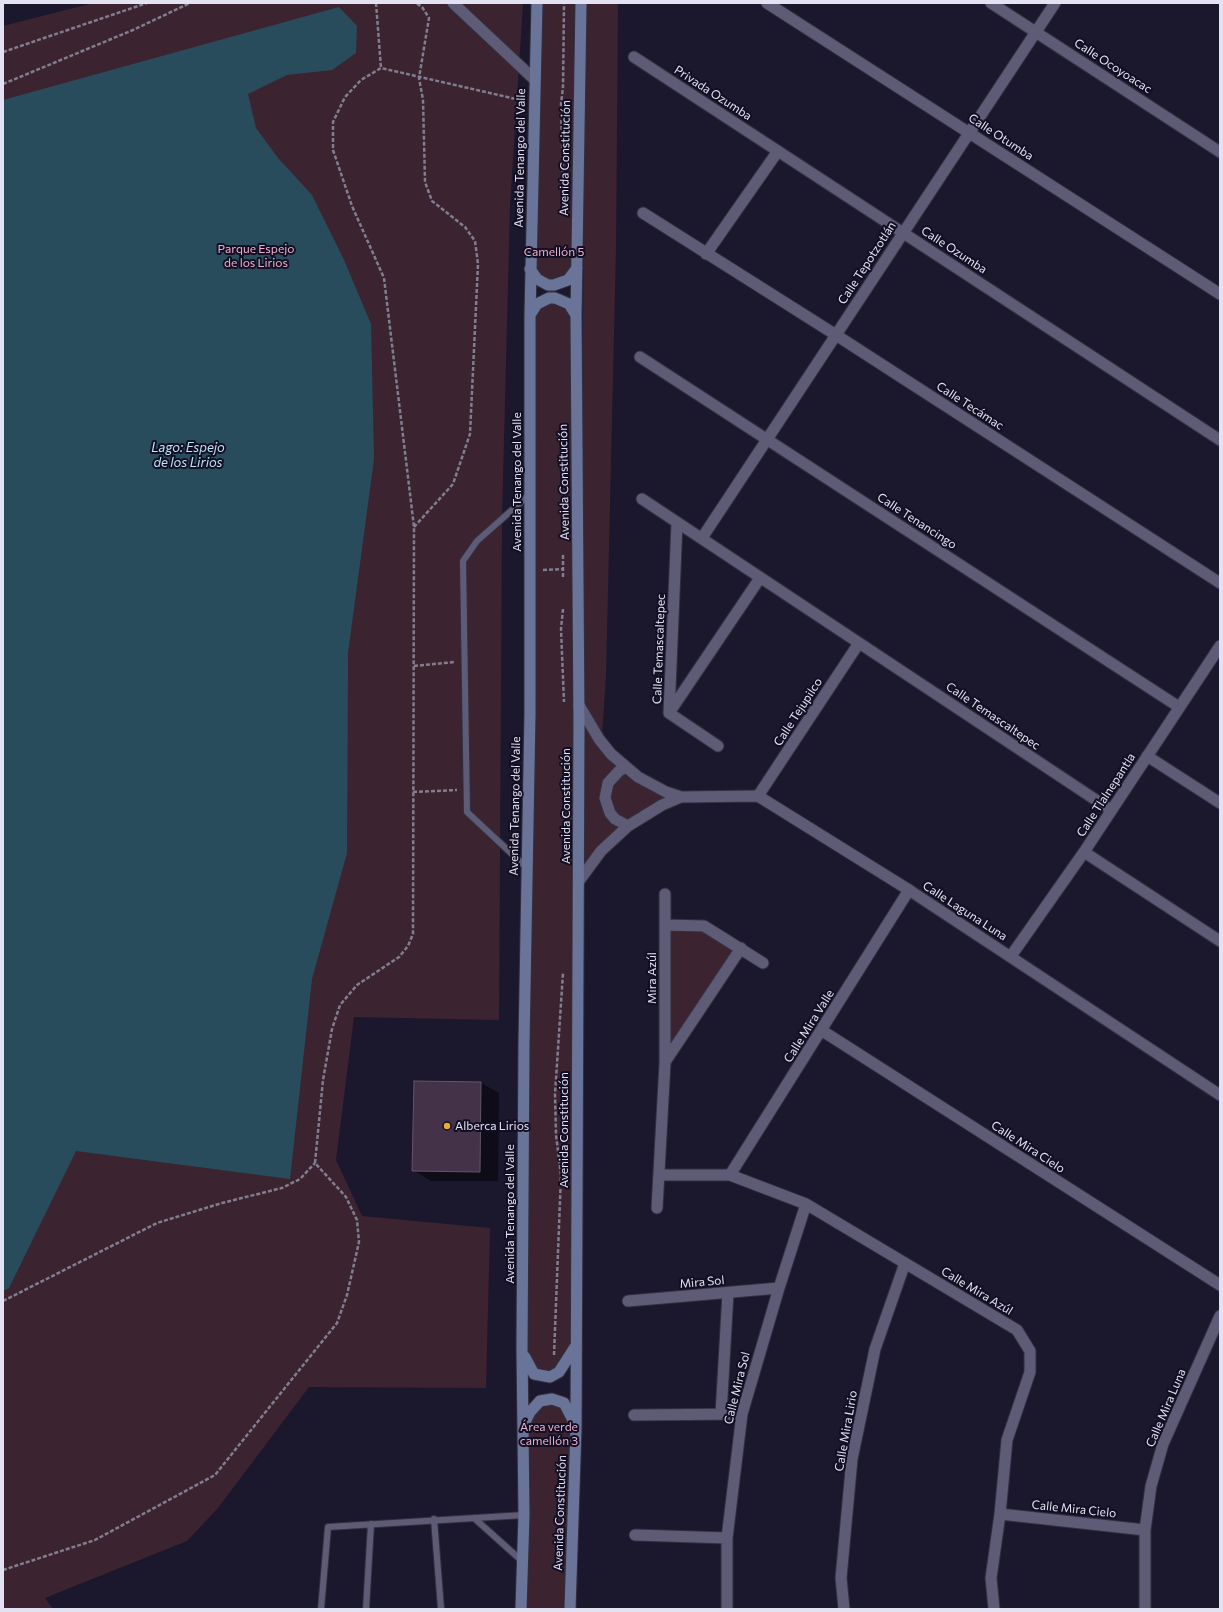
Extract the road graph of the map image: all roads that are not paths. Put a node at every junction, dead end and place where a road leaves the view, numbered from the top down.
1 (453, 3) edge
2 (537, 3) edge
3 (581, 3) edge
4 (767, 3) edge
5 (991, 3) edge
6 (1055, 3) edge
7 (1036, 31) junction
8 (634, 57) dead end
9 (535, 80) junction
10 (970, 132) junction
11 (778, 151) junction
12 (1220, 152) edge
13 (643, 213) dead end
14 (903, 232) junction
15 (706, 254) junction
16 (577, 268) junction
17 (530, 269) junction
18 (1220, 294) edge
19 (530, 315) junction
20 (576, 316) junction
21 (836, 335) junction
22 (640, 357) dead end
23 (767, 439) junction
24 (1220, 440) edge
25 (531, 493) junction
26 (642, 499) dead end
27 (677, 522) junction
28 (702, 538) junction
29 (760, 578) junction
30 (1220, 583) edge
31 (859, 643) junction
32 (1219, 650) edge
33 (579, 705) junction
34 (1179, 707) junction
35 (669, 713) junction
36 (718, 746) dead end
37 (1148, 756) junction
38 (626, 767) junction
39 (758, 796) junction
40 (681, 797) junction
41 (1220, 803) edge
42 (1111, 810) junction
43 (628, 826) junction
44 (1084, 852) junction
45 (527, 868) junction
46 (579, 881) junction
47 (909, 890) junction
48 (665, 894) dead end
49 (665, 925) junction
50 (1220, 941) edge
51 (742, 948) junction
52 (1011, 956) junction
53 (763, 963) dead end
54 (821, 1030) junction
55 (665, 1063) junction
56 (1220, 1095) edge
57 (730, 1175) junction
58 (660, 1176) junction
59 (806, 1204) junction
60 (658, 1208) dead end
61 (905, 1262) junction
62 (1220, 1285) edge
63 (779, 1288) junction
64 (728, 1293) junction
65 (628, 1301) dead end
66 (1220, 1316) edge
67 (576, 1345) junction
68 (522, 1346) junction
69 (722, 1414) junction
70 (742, 1414) junction
71 (634, 1415) dead end
72 (523, 1426) junction
73 (576, 1428) junction
74 (1000, 1514) junction
75 (524, 1515) junction
76 (474, 1518) junction
77 (434, 1520) junction
78 (371, 1524) junction
79 (1145, 1530) junction
80 (635, 1535) dead end
81 (727, 1538) junction
82 (522, 1561) junction
83 (321, 1609) edge
84 (366, 1609) edge
85 (441, 1609) edge
86 (521, 1609) edge
87 (570, 1609) edge
88 (727, 1609) edge
89 (844, 1609) edge
90 (994, 1609) edge
91 (1145, 1609) edge

1 - 9 street
2 - 9 main road, Avenida Tenango del Valle
3 - 16 main road, Avenida Constitución
4 - 10 street, Calle Otumba
5 - 7 street, Calle Ocoyoacac
6 - 7 street, Calle Tepotzotlán
7 - 10 street, Calle Tepotzotlán
7 - 12 street, Calle Ocoyoacac
8 - 11 street, Privada Ozumba
9 - 17 main road, Avenida Tenango del Valle
10 - 14 street, Calle Tepotzotlán
10 - 18 street, Calle Otumba
11 - 14 street, Calle Ozumba
11 - 15 street
13 - 15 street, Calle Tecámac
14 - 21 street, Calle Tepotzotlán
14 - 24 street, Calle Ozumba
15 - 21 street, Calle Tecámac
16 - 17 main road
16 - 20 main road, Avenida Constitución
17 - 19 main road, Avenida Tenango del Valle
19 - 20 main road
19 - 25 main road, Avenida Tenango del Valle
20 - 33 main road, Avenida Constitución
21 - 23 street, Calle Tepotzotlán
21 - 30 street, Calle Tecámac
22 - 23 street, Calle Tenancingo
23 - 28 street, Calle Tepotzotlán
23 - 34 street, Calle Tenancingo
25 - 45 main road, Avenida Tenango del Valle
25 - 45 lane
26 - 27 street
27 - 28 street, Calle Temascaltepec
27 - 35 street, Calle Temascaltepec
28 - 29 street, Calle Temascaltepec
29 - 31 street, Calle Temascaltepec
29 - 35 street, Calle Temascaltepec
31 - 39 street, Calle Tejupilco
31 - 42 street, Calle Temascaltepec
32 - 34 street, Calle Tlalnepantla
33 - 38 street
33 - 46 main road, Avenida Constitución
34 - 37 street, Calle Tlalnepantla
35 - 36 street
37 - 41 street
37 - 42 street, Calle Tlalnepantla
38 - 40 street
38 - 43 street
39 - 40 street
39 - 47 street, Calle Laguna Luna
40 - 43 street
42 - 44 street, Calle Tlalnepantla
43 - 46 street
44 - 50 street
44 - 52 street, Calle Tlalnepantla
45 - 68 main road, Avenida Tenango del Valle
46 - 67 main road, Avenida Constitución
47 - 52 street, Calle Laguna Luna
47 - 54 street, Calle Mira Valle
48 - 49 street, Mira Azúl
49 - 51 street
49 - 55 street, Mira Azúl
51 - 53 street
51 - 55 street
52 - 56 street, Calle Laguna Luna
54 - 57 street, Calle Mira Valle
54 - 62 street, Calle Mira Cielo
55 - 58 street, Mira Azúl
57 - 58 street, Calle Mira Azúl
57 - 59 street, Calle Mira Azúl
58 - 60 street, Mira Azúl
59 - 61 street, Calle Mira Azúl
59 - 63 street, Calle Mira Sol
61 - 74 street, Calle Mira Azúl
61 - 89 street, Calle Mira Lirio
63 - 64 street, Mira Sol
63 - 70 street, Calle Mira Sol
64 - 65 street, Mira Sol
64 - 69 street
66 - 79 street, Calle Mira Luna
67 - 68 main road
67 - 73 main road, Avenida Constitución
68 - 72 main road, Avenida Tenango del Valle
69 - 70 street
69 - 71 street
70 - 81 street, Calle Mira Sol
72 - 73 main road
72 - 75 main road, Avenida Tenango del Valle
73 - 87 main road, Avenida Constitución
74 - 79 street, Calle Mira Cielo
74 - 90 street, Calle Mira Azúl
75 - 76 lane
75 - 82 main road, Avenida Tenango del Valle
76 - 77 lane
76 - 82 lane
77 - 78 lane
77 - 85 lane
78 - 83 lane
78 - 84 lane
79 - 91 street, Calle Mira Luna
80 - 81 street
81 - 88 street, Calle Mira Sol
82 - 86 main road, Avenida Tenango del Valle

